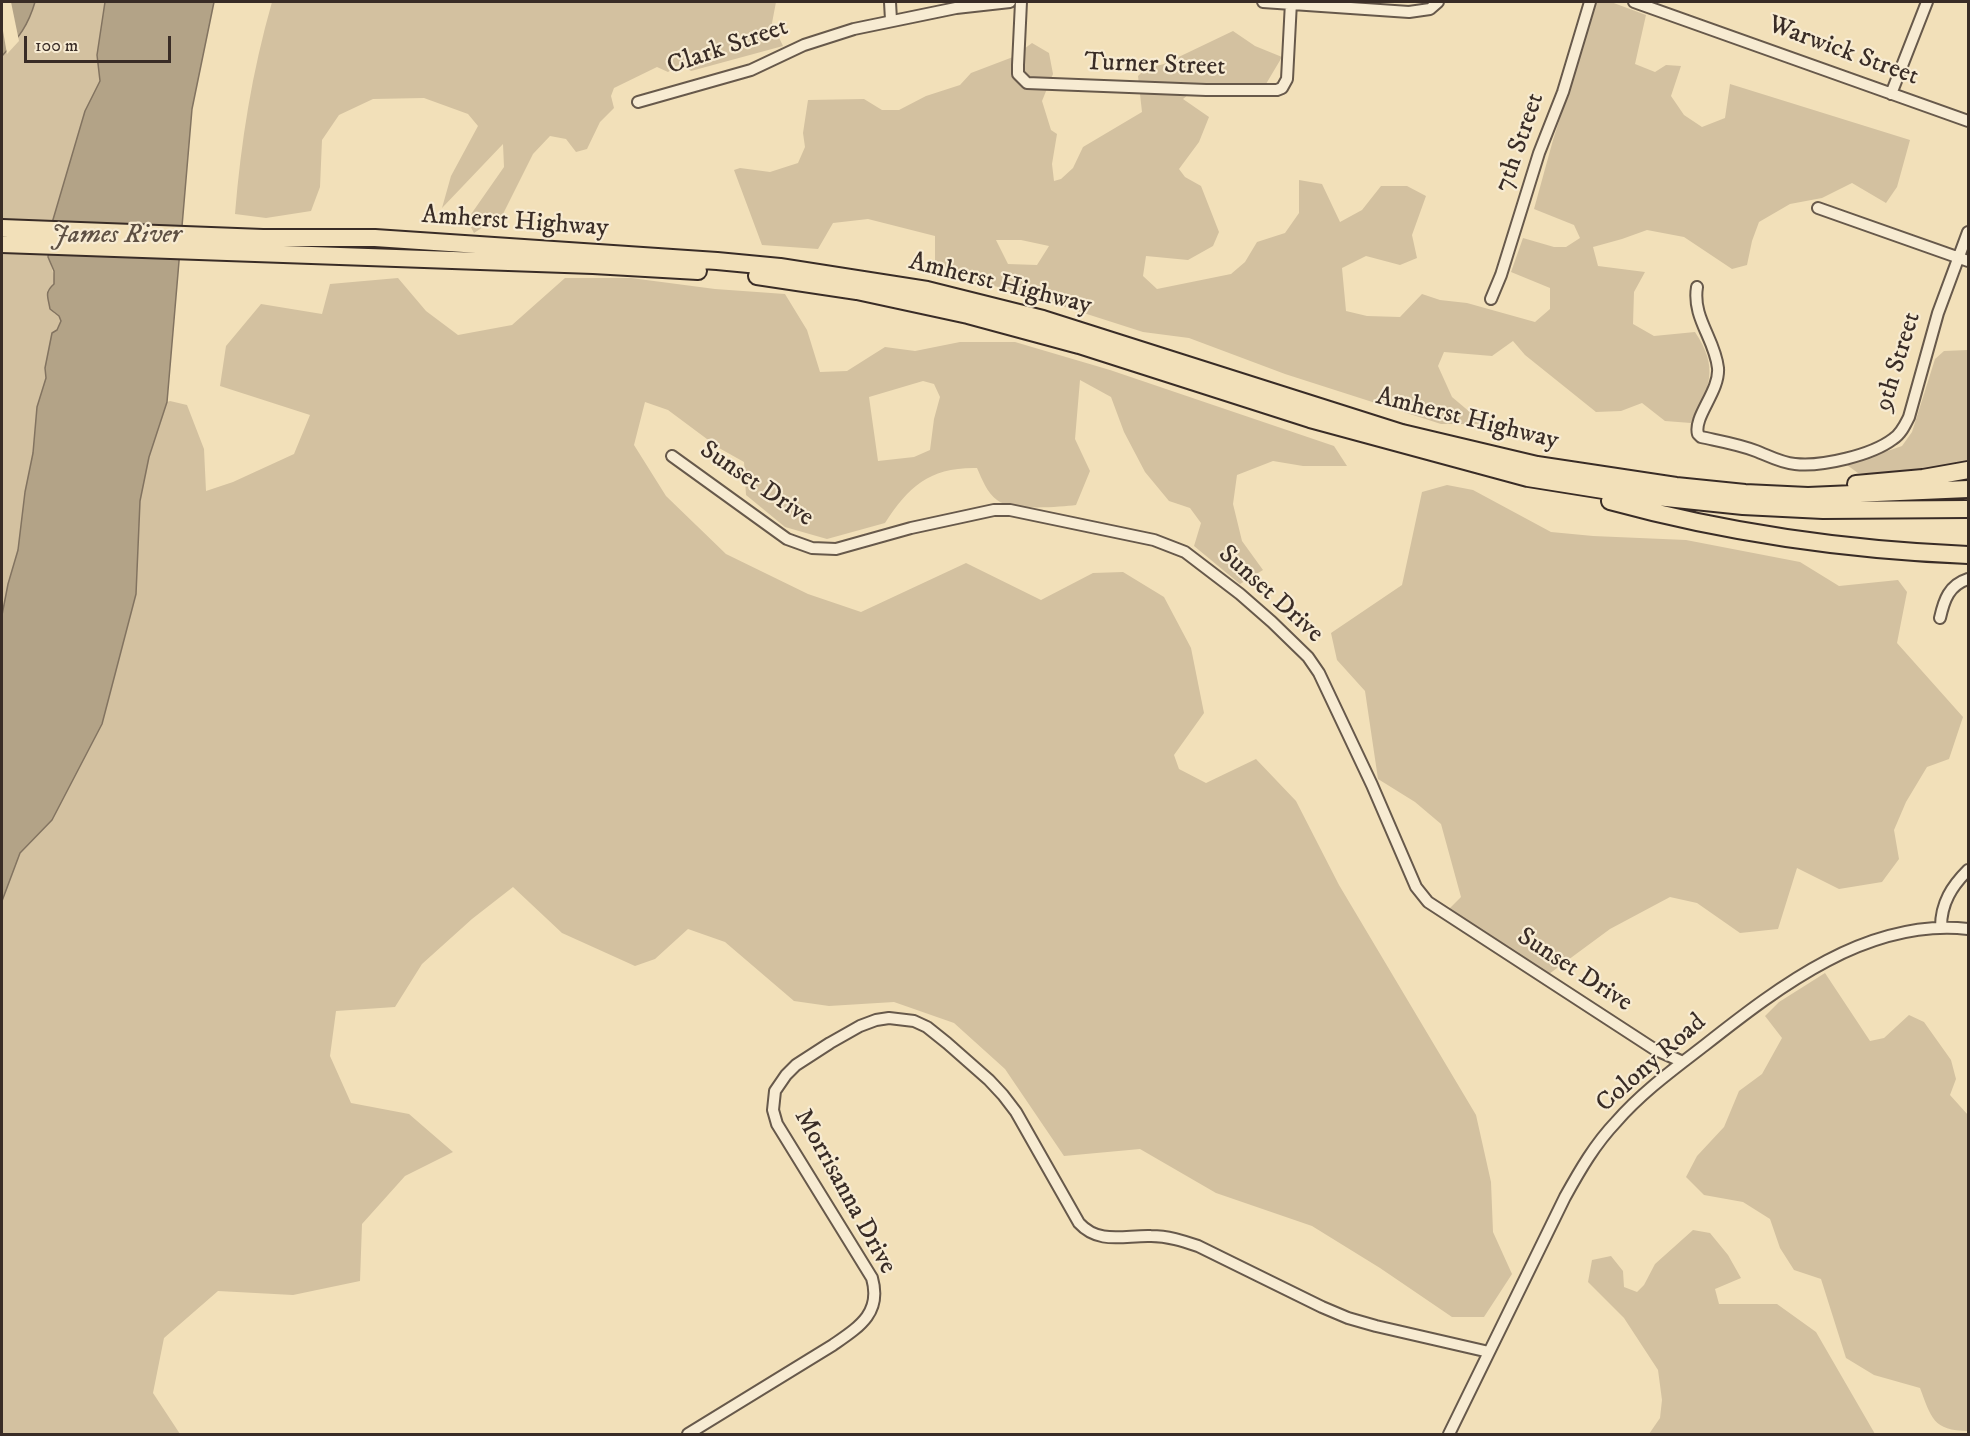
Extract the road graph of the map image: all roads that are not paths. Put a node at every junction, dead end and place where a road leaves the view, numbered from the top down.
1 (890, 2) edge
2 (1010, 2) edge
3 (1021, 2) edge
4 (1263, 2) edge
5 (1438, 2) edge
6 (1590, 2) edge
7 (1634, 2) edge
8 (1927, 2) edge
9 (1291, 3) edge
10 (891, 20) junction
11 (1891, 94) junction
12 (638, 102) dead end
13 (1968, 121) edge
14 (1818, 208) dead end
15 (2, 228) edge
16 (1968, 231) edge
17 (2, 244) edge
18 (262, 246) junction
19 (1963, 260) edge
20 (1697, 287) dead end
21 (1491, 299) dead end
22 (672, 456) dead end
23 (1968, 470) edge
24 (1528, 478) junction
25 (1676, 486) junction
26 (1968, 489) edge
27 (1968, 509) edge
28 (1968, 555) edge
29 (1968, 579) edge
30 (1940, 618) dead end
31 (1968, 870) edge
32 (1941, 927) junction
33 (1968, 929) edge
34 (1683, 1062) junction
35 (1489, 1352) junction
36 (687, 1434) edge
37 (1449, 1434) edge

1 - 10 street
2 - 10 street, Clark Street
3 - 9 street, Turner Street
4 - 9 street
5 - 9 street
6 - 21 street, 7th Street
7 - 11 street, Warwick Street
8 - 11 street
10 - 12 street, Clark Street
11 - 13 street, Warwick Street
14 - 19 street
15 - 18 highway, Amherst Highway
16 - 19 street, 9th Street
17 - 18 highway, Amherst Highway
18 - 24 highway, Amherst Highway
18 - 25 highway, Amherst Highway
19 - 20 street, 9th Street
22 - 34 street, Sunset Drive
23 - 25 highway
24 - 27 highway, Amherst Highway
24 - 28 highway
25 - 26 highway, Amherst Highway
29 - 30 street
31 - 32 street
32 - 33 street, Colony Road
32 - 34 street, Colony Road
34 - 35 street, Colony Road
35 - 36 street, Morrisanna Drive
35 - 37 street, Colony Road

